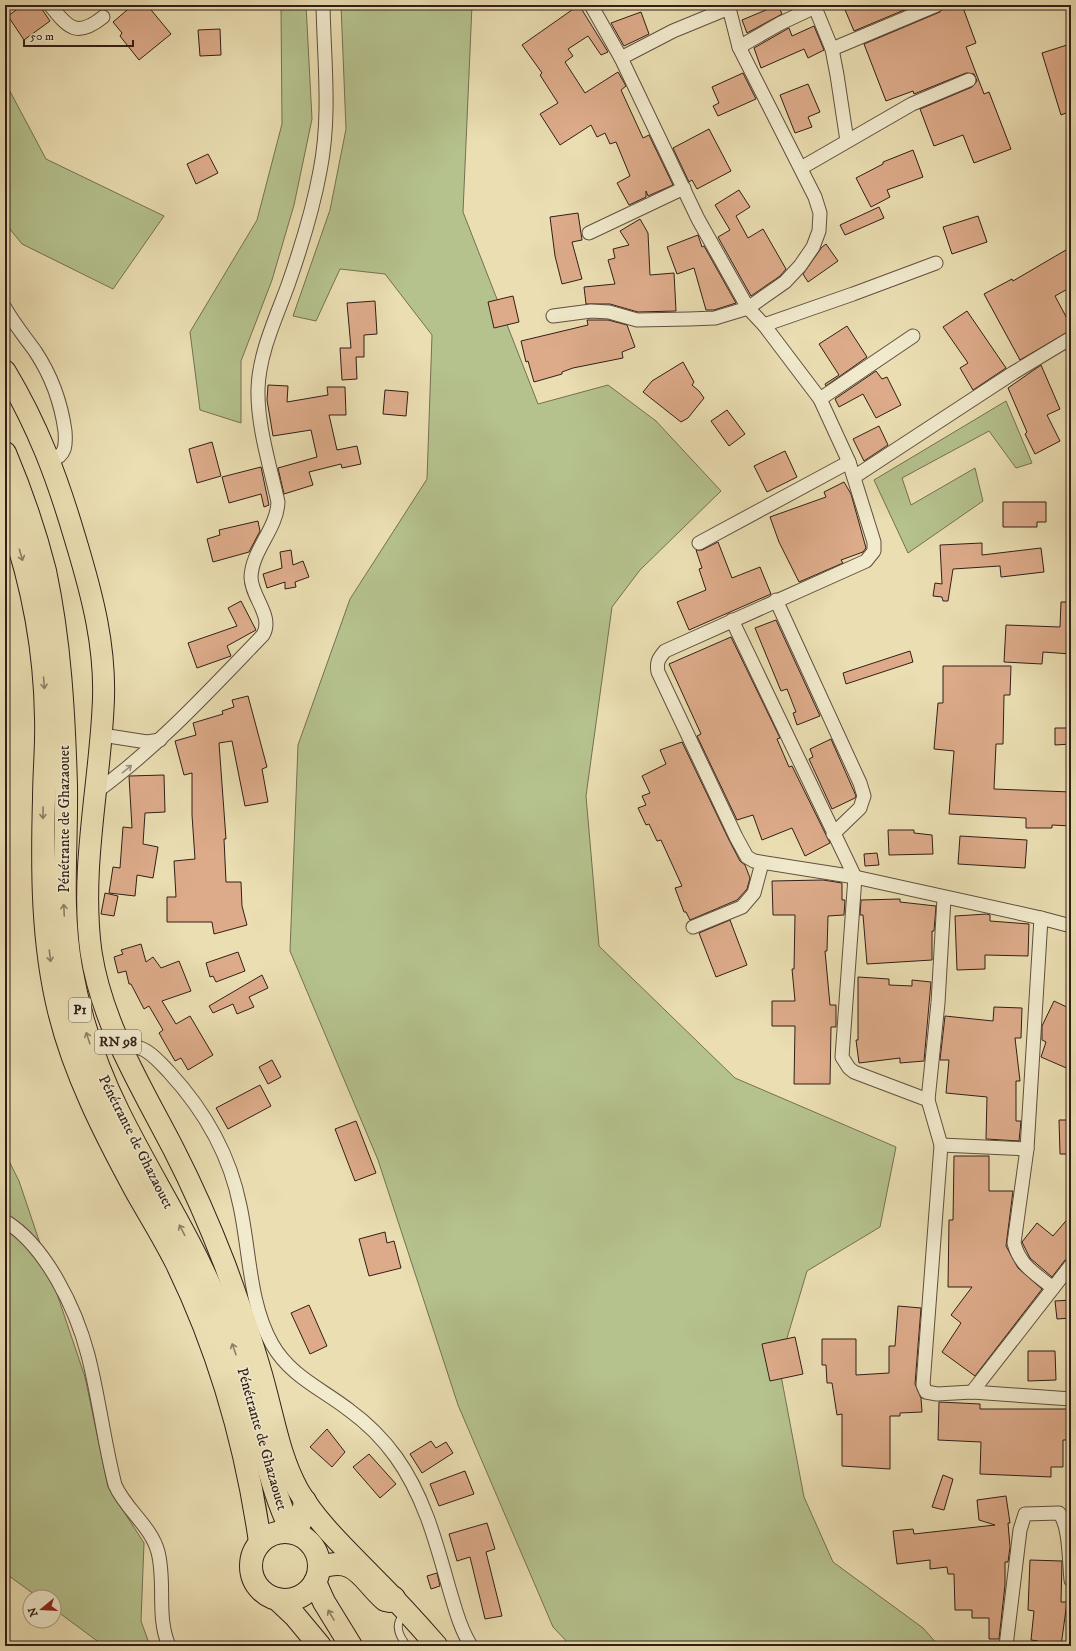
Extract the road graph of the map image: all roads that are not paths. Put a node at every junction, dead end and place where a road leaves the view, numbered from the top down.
1 (50, 5) edge
2 (323, 5) edge
3 (591, 5) edge
4 (937, 5) edge
5 (814, 6) edge
6 (728, 7) edge
7 (103, 18) dead end
8 (738, 47) junction
9 (832, 49) junction
10 (621, 58) junction
11 (970, 80) dead end
12 (847, 141) junction
13 (801, 168) junction
14 (684, 188) junction
15 (589, 232) dead end
16 (936, 263) dead end
17 (5, 308) edge
18 (748, 308) junction
19 (553, 316) dead end
20 (764, 325) junction
21 (913, 336) dead end
22 (1071, 338) edge
23 (5, 371) edge
24 (820, 399) junction
25 (5, 453) edge
26 (51, 460) junction
27 (850, 462) junction
28 (854, 477) junction
29 (5, 504) edge
30 (699, 543) dead end
31 (776, 600) junction
32 (732, 620) junction
33 (102, 735) junction
34 (160, 740) junction
35 (96, 792) junction
36 (833, 834) junction
37 (762, 863) junction
38 (855, 877) junction
39 (944, 898) junction
40 (1041, 918) junction
41 (1071, 926) edge
42 (693, 927) dead end
43 (120, 1047) junction
44 (928, 1100) junction
45 (941, 1145) junction
46 (1027, 1149) junction
47 (5, 1221) edge
48 (1071, 1265) edge
49 (1053, 1288) junction
50 (972, 1392) junction
51 (1071, 1399) edge
52 (310, 1508) junction
53 (260, 1542) junction
54 (307, 1551) junction
55 (352, 1556) junction
56 (1071, 1580) edge
57 (277, 1599) junction
58 (400, 1605) junction
59 (169, 1646) edge
60 (320, 1646) edge
61 (351, 1646) edge
62 (407, 1646) edge
63 (437, 1646) edge
64 (471, 1646) edge
65 (1006, 1646) edge

1 - 7 street
2 - 34 street
3 - 10 street
4 - 9 street
5 - 8 street
5 - 9 street
6 - 8 street
6 - 10 street
8 - 13 street
9 - 12 street
10 - 14 street
11 - 12 street
12 - 13 street
13 - 18 street
14 - 15 street
14 - 18 street
16 - 20 street
17 - 26 street
18 - 19 street
18 - 20 street
20 - 24 street
21 - 24 street
22 - 28 street
23 - 26 main road, RN 98
24 - 27 street
54 -> 25 highway, Pénétrante de Ghazaouet / P1
26 - 33 main road, RN 98
27 - 28 street
27 - 30 street
28 - 31 street
29 -> 53 highway, Pénétrante de Ghazaouet / P1
31 - 32 street
31 - 36 street
32 - 36 street
32 - 37 street
33 - 34 street
33 - 35 main road, RN 98
35 -> 34 street
35 - 43 main road, RN 98
36 - 38 street
37 - 38 street
37 - 42 street
38 - 39 street
38 - 44 street
39 - 40 street
39 - 44 street
40 - 41 street
40 - 46 street
43 - 52 main road, RN 98
43 - 64 street
44 - 45 street
45 - 46 street
45 - 50 street
46 - 49 street
47 - 59 street
48 - 49 street
49 - 50 street
50 - 51 street
52 - 54 highway
52 - 55 main road, RN 98
53 - 54 highway
53 - 57 highway
54 - 55 highway
54 - 57 highway
54 - 58 highway
61 -> 54 highway, Pénétrante de Ghazaouet
55 - 58 main road, RN 98
56 - 65 street
57 - 60 highway
58 - 62 lane
58 - 63 main road, RN 98

